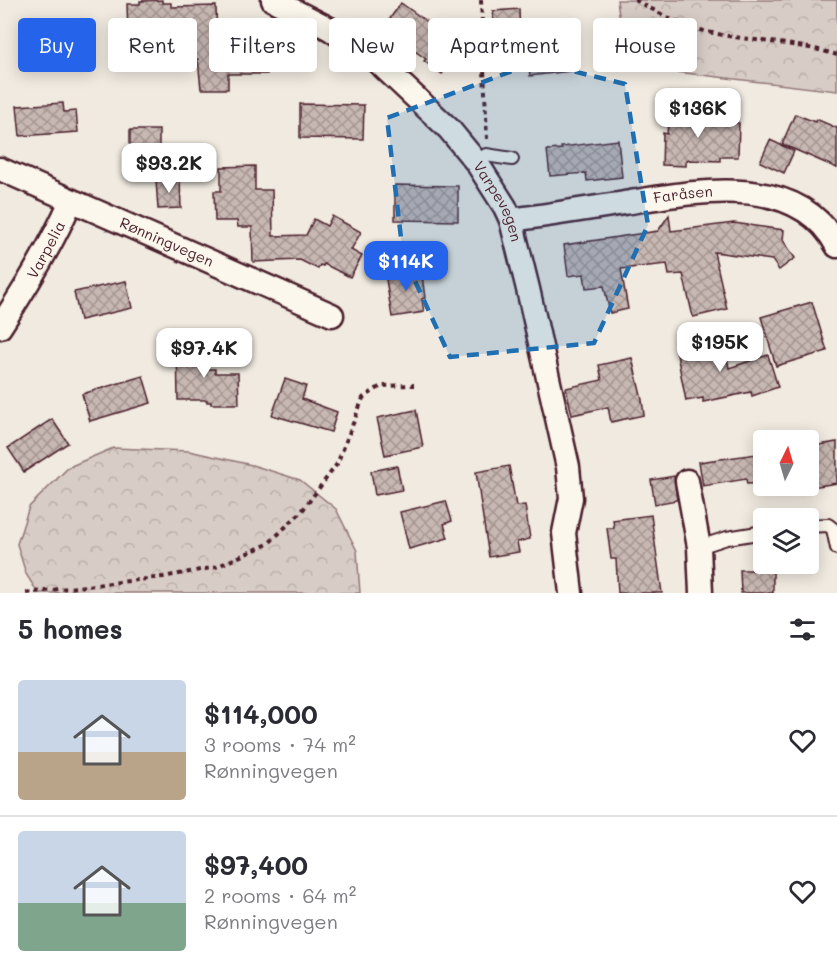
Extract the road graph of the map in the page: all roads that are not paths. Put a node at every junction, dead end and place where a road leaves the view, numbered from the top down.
1 (273, 0) edge
2 (481, 159) junction
3 (512, 159) dead end
4 (0, 169) edge
5 (71, 201) junction
6 (511, 220) junction
7 (837, 246) edge
8 (332, 315) dead end
9 (0, 327) edge
10 (687, 481) dead end
11 (819, 525) edge
12 (753, 534) edge
13 (699, 548) junction
14 (837, 548) edge
15 (571, 593) edge
16 (701, 593) edge

1 - 2 street, Varpevegen
2 - 3 lane
2 - 6 street, Varpevegen
4 - 5 street, Rønningvegen
5 - 8 street, Rønningvegen
5 - 9 street, Varpelia
6 - 7 street, Faråsen
6 - 15 street, Varpevegen
10 - 13 street
11 - 14 lane
12 - 13 lane
13 - 16 street

